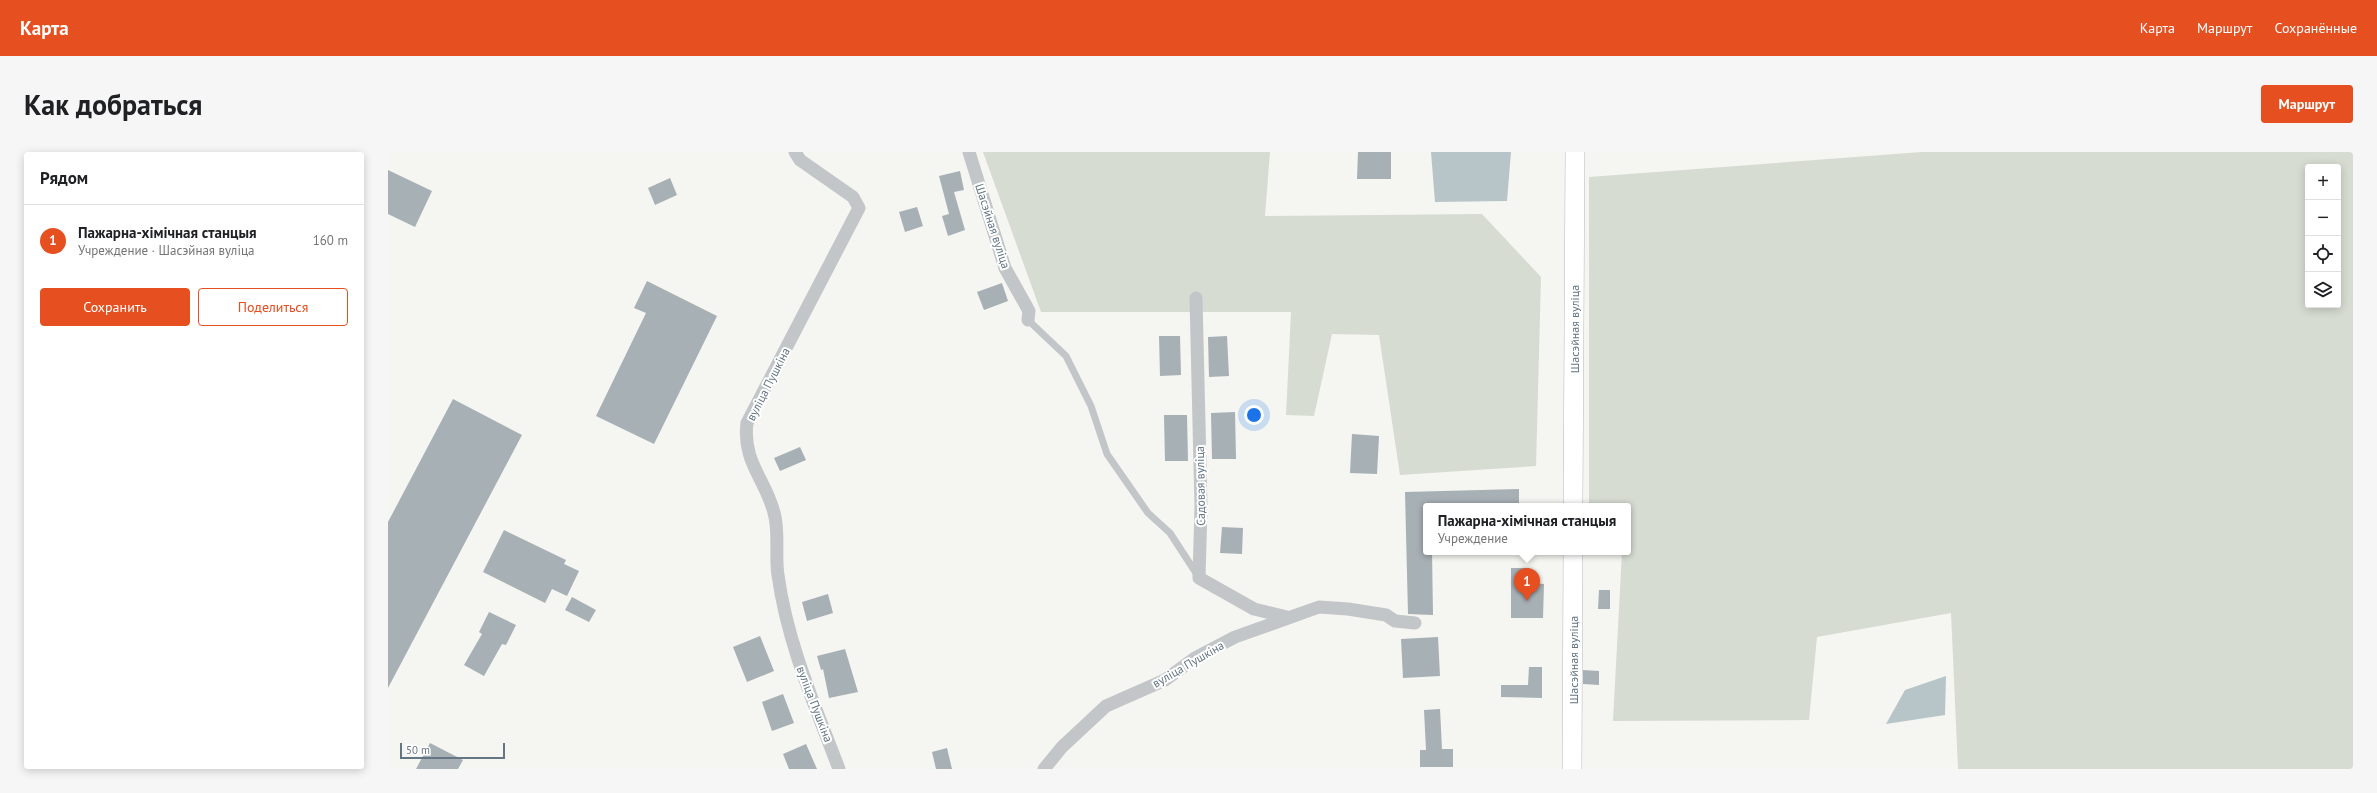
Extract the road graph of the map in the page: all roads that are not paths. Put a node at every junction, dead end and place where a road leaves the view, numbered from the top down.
1 (795, 152) edge
2 (969, 152) edge
3 (1575, 152) edge
4 (1196, 298) dead end
5 (1028, 320) joint
6 (1573, 503) edge
7 (1573, 555) edge
8 (1199, 578) junction
9 (1287, 617) junction
10 (1415, 623) dead end
11 (839, 769) edge
12 (1044, 769) edge
13 (1572, 769) edge

1 - 11 street, вуліца Пушкіна
2 - 5 street, Шасэйная вуліца
3 - 6 main road, Шасэйная вуліца
4 - 8 street, Садовая вуліца
5 - 8 lane
7 - 13 main road, Шасэйная вуліца
8 - 9 street
9 - 10 street, вуліца Пушкіна
9 - 12 street, вуліца Пушкіна

